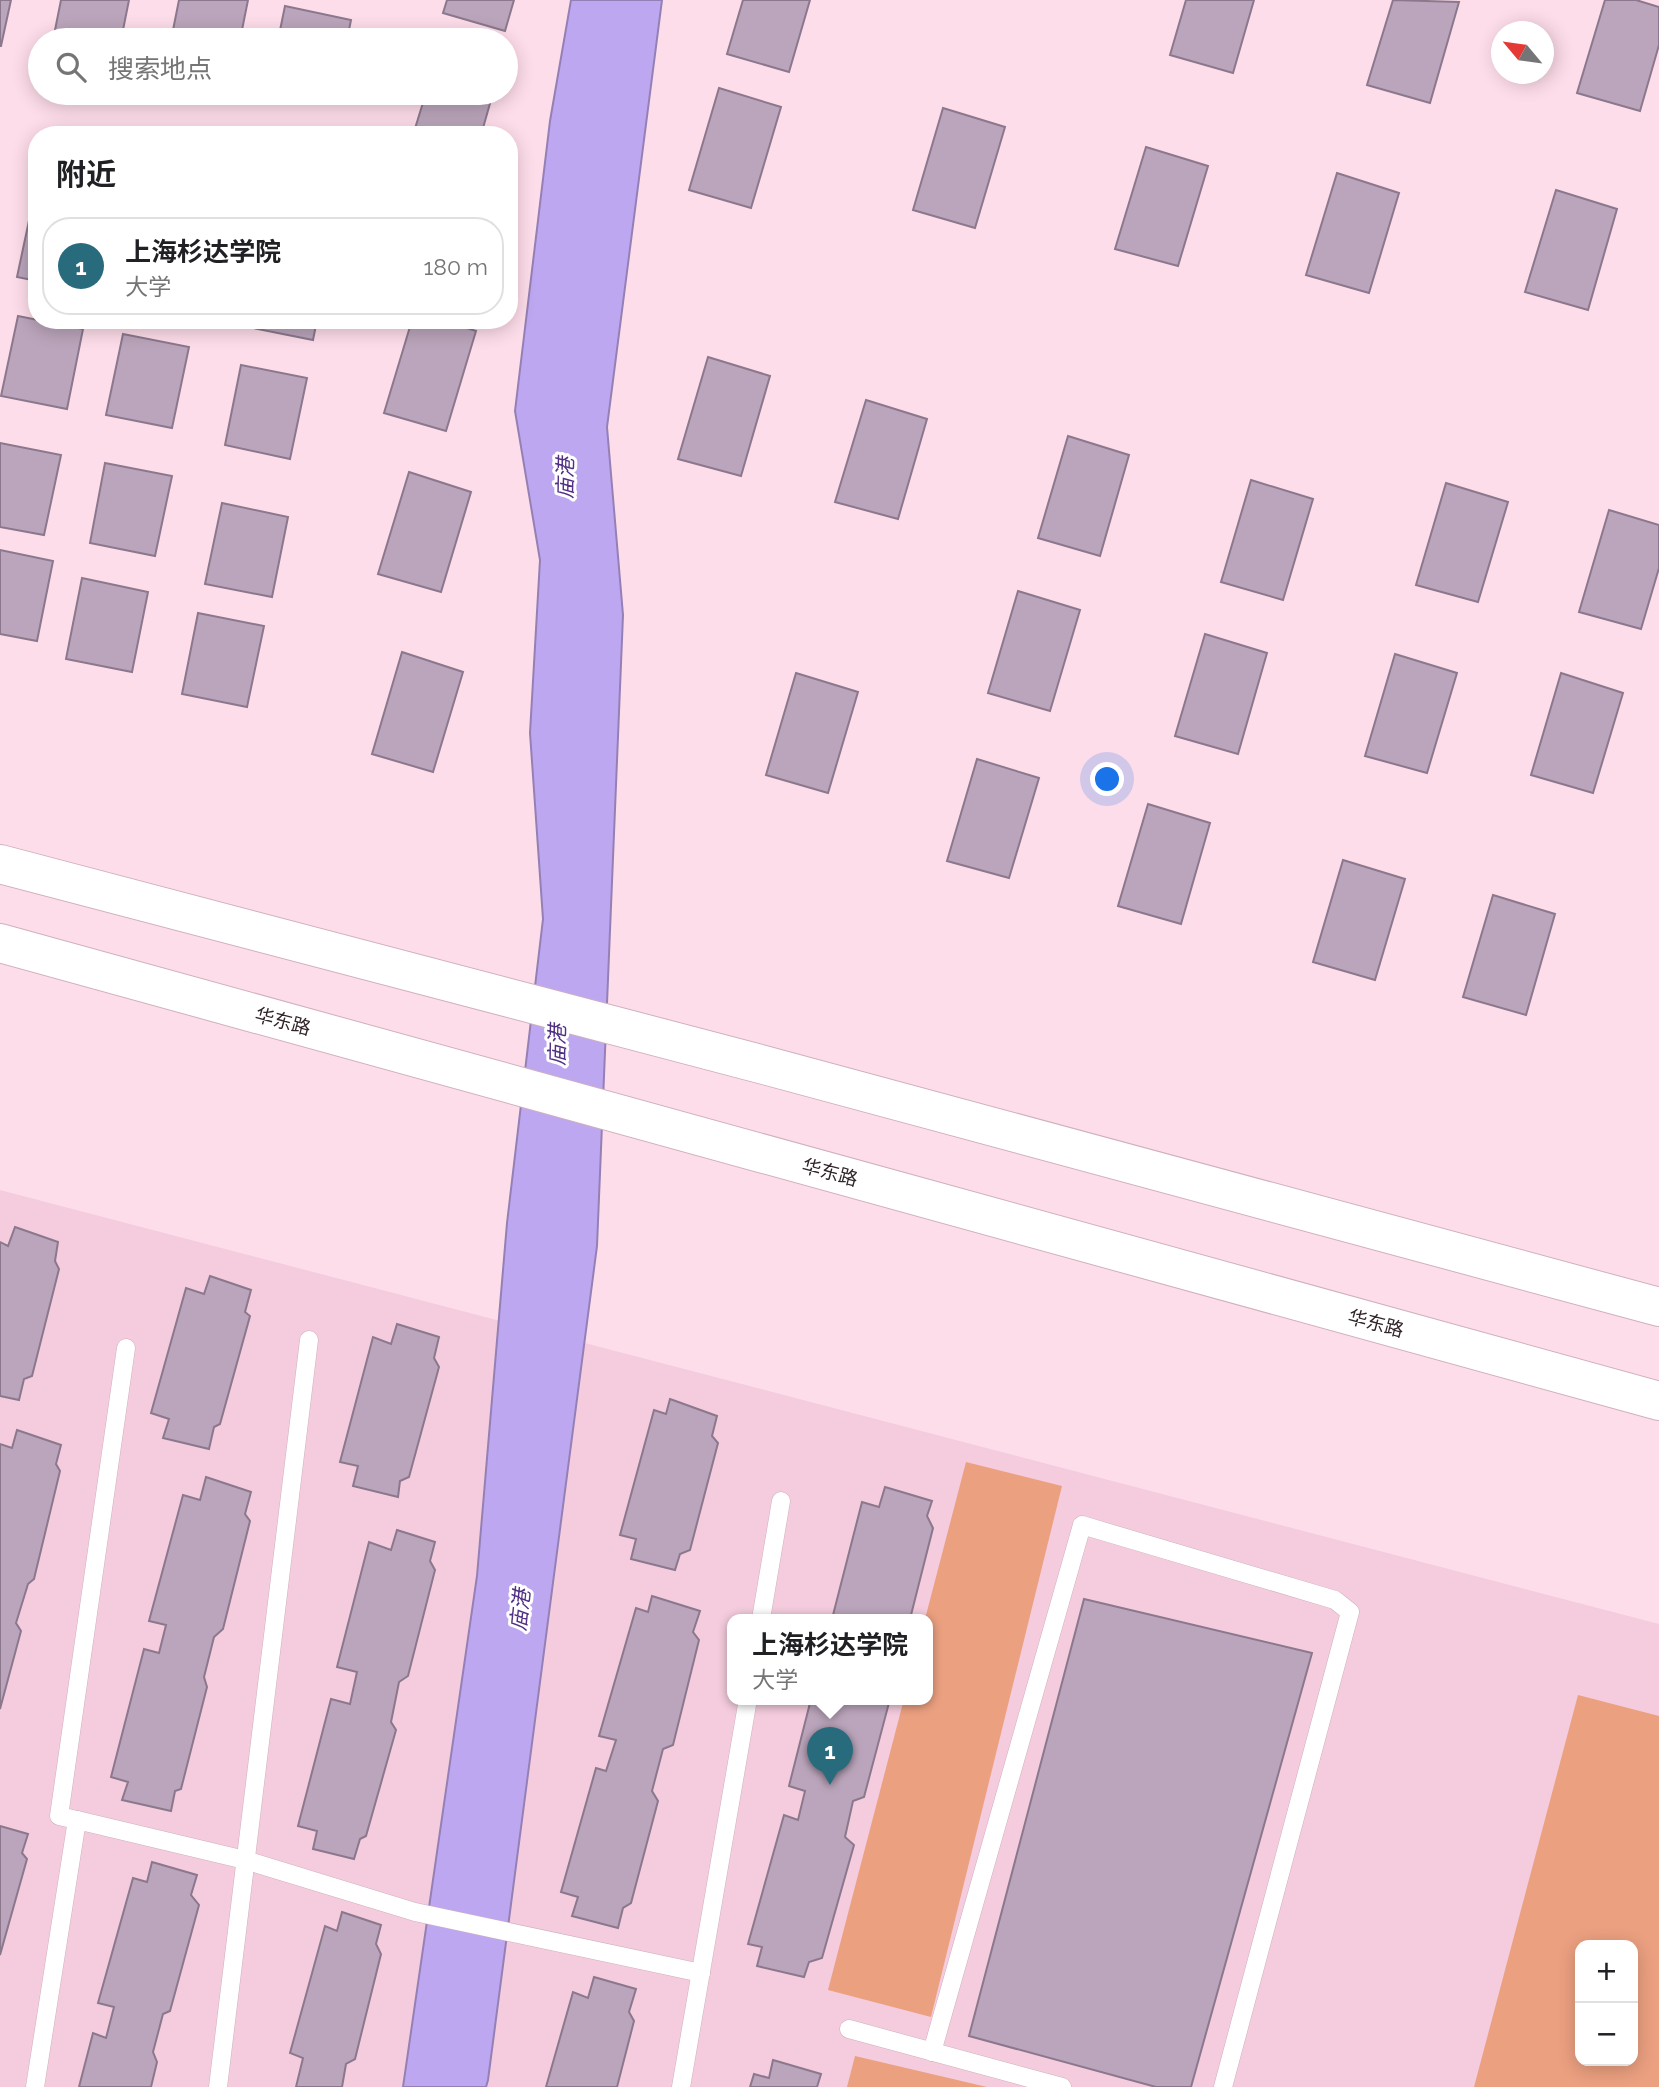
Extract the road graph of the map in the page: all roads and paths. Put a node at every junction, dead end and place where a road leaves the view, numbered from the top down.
1 (0, 864) edge
2 (0, 943) edge
3 (1659, 1307) edge
4 (309, 1340) dead end
5 (126, 1348) dead end
6 (1659, 1401) edge
7 (781, 1501) dead end
8 (762, 1614) edge
9 (747, 1705) edge
10 (77, 1820) junction
11 (245, 1860) junction
12 (701, 1973) junction
13 (849, 2029) dead end
14 (932, 2052) junction
15 (34, 2087) edge
16 (218, 2087) edge
17 (681, 2087) edge
18 (1062, 2087) edge
19 (1223, 2087) edge

1 - 3 highway
2 - 6 highway, 华东路
4 - 11 lane
5 - 10 lane
7 - 8 lane
9 - 12 lane
10 - 11 lane
10 - 15 lane
11 - 12 lane
11 - 16 lane
12 - 17 lane
13 - 14 lane
14 - 18 lane
14 - 19 lane

